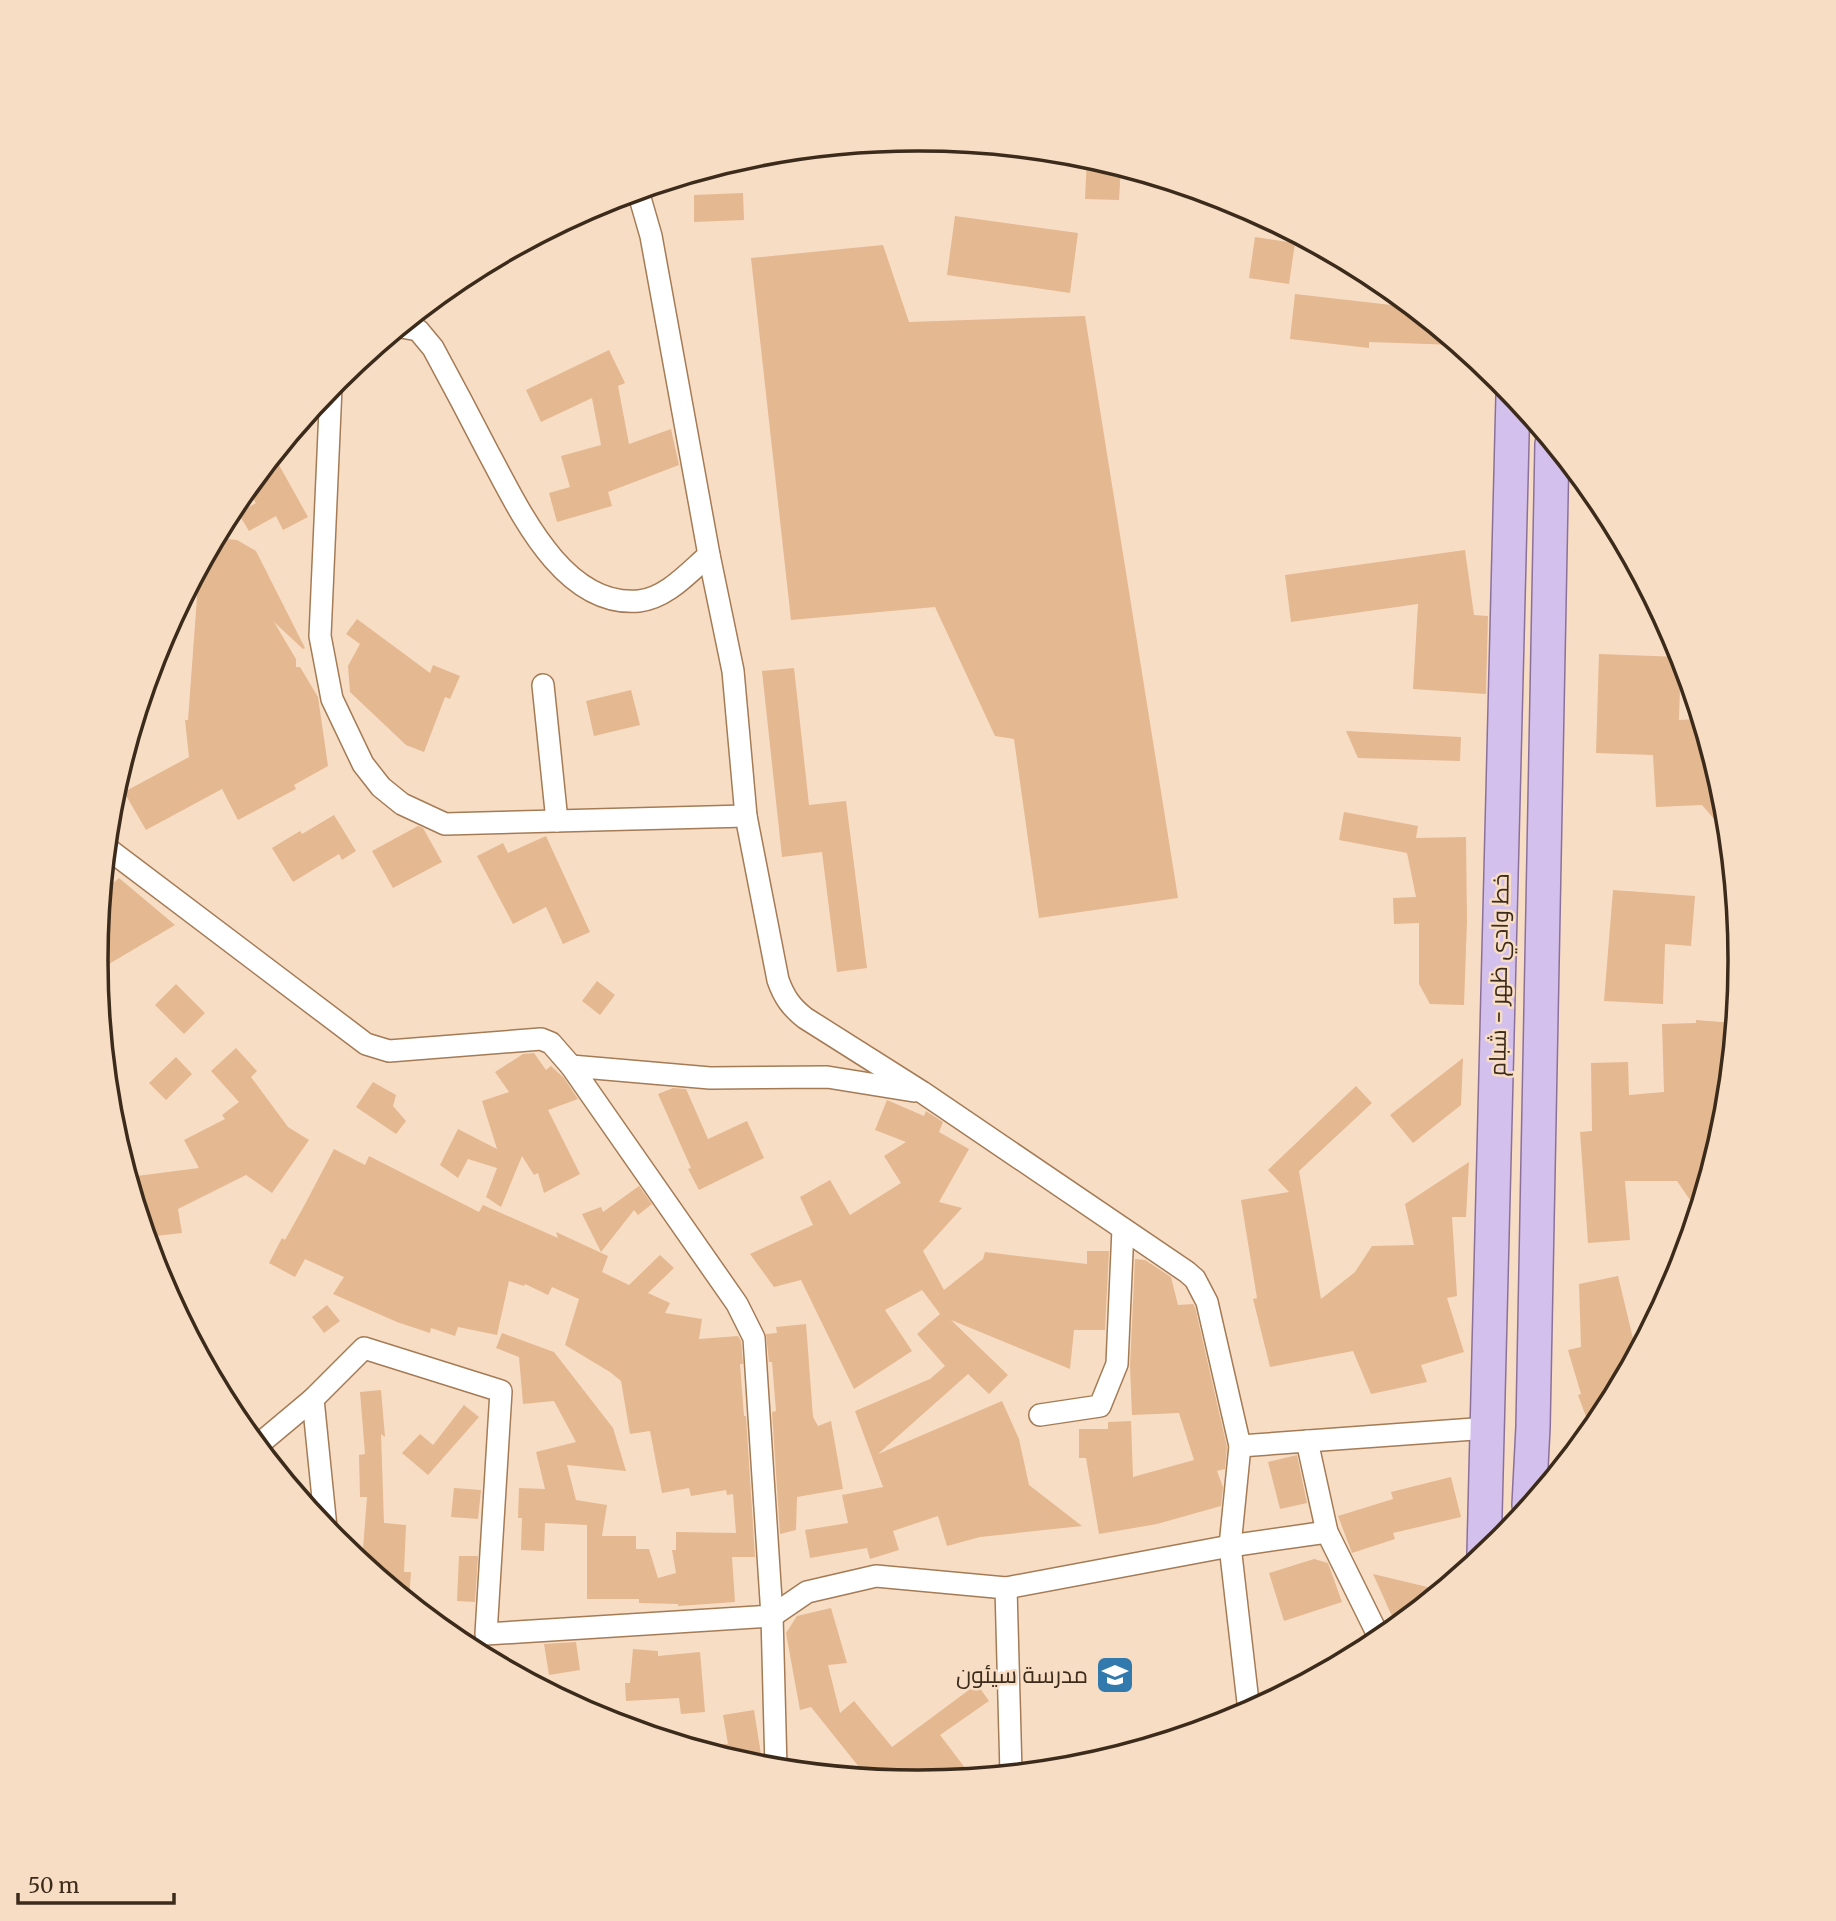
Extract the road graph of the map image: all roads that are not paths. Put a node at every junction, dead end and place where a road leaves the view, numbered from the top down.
1 (641, 201) edge
2 (412, 329) edge
3 (330, 405) edge
4 (1513, 412) edge
5 (1552, 458) edge
6 (709, 555) junction
7 (543, 685) dead end
8 (746, 816) junction
9 (557, 821) junction
10 (115, 854) edge
11 (571, 1066) junction
12 (922, 1092) junction
13 (1123, 1229) junction
14 (313, 1399) junction
15 (1040, 1415) dead end
16 (1488, 1428) junction
17 (266, 1439) edge
18 (1307, 1441) junction
19 (1240, 1446) junction
20 (1530, 1490) edge
21 (324, 1510) edge
22 (1327, 1532) junction
23 (1485, 1538) edge
24 (1230, 1546) junction
25 (1006, 1588) junction
26 (772, 1616) junction
27 (1375, 1629) edge
28 (1248, 1699) edge
29 (776, 1757) edge
30 (1011, 1764) edge

1 - 6 street
2 - 6 street
3 - 9 street
4 - 16 main road, خط وادي ظهر - شبام
5 - 20 main road, خط وادي ظهر - شبام
6 - 8 street
7 - 9 street
8 - 9 street
8 - 12 street
10 - 11 street
11 - 12 street
11 - 26 street
12 - 13 street
13 - 15 street
13 - 19 street
14 - 17 street
14 - 21 street
14 - 26 street
16 - 18 street
16 - 23 main road, خط وادي ظهر - شبام
18 - 19 street
18 - 22 street
19 - 24 street
22 - 24 street
22 - 27 street
24 - 25 street
24 - 28 street
25 - 26 street
25 - 30 street
26 - 29 street

